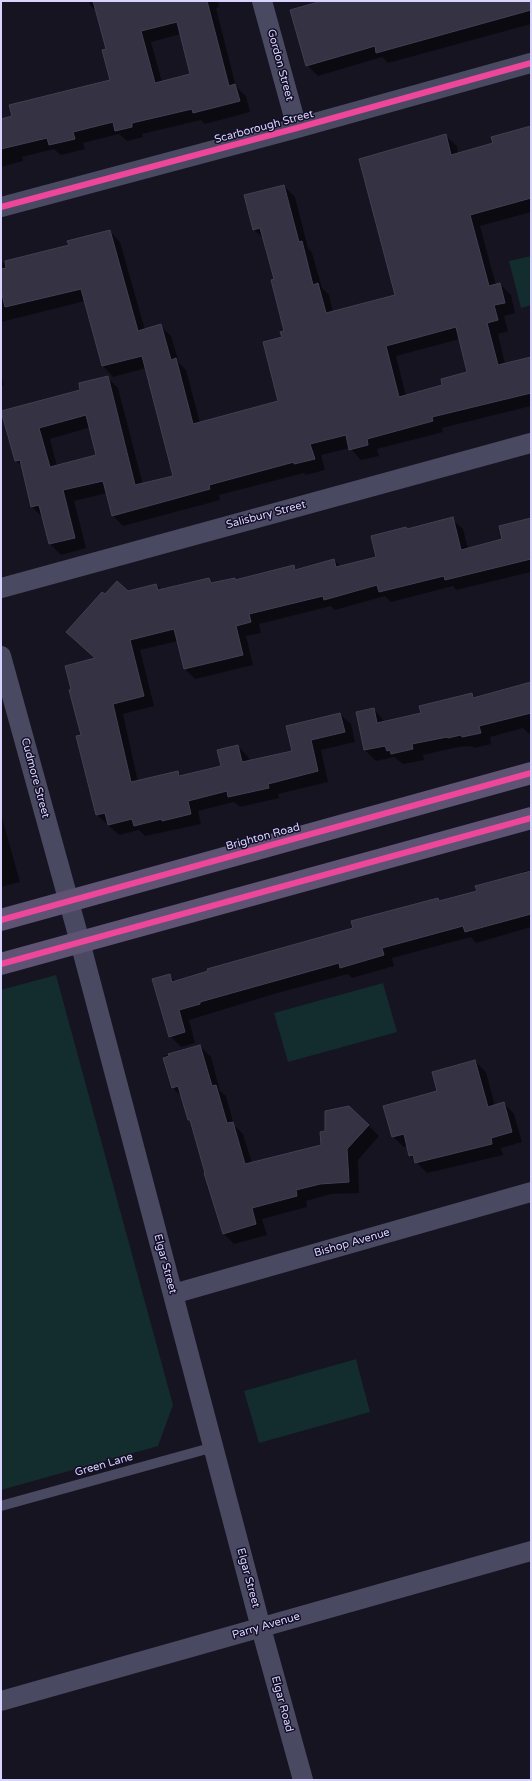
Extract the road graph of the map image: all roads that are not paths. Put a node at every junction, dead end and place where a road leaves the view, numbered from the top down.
1 (262, 1) edge
2 (531, 63) edge
3 (297, 128) junction
4 (1, 207) edge
5 (531, 443) edge
6 (1, 588) edge
7 (1, 656) edge
8 (531, 773) edge
9 (531, 818) edge
10 (69, 901) junction
11 (1, 920) edge
12 (80, 942) junction
13 (1, 964) edge
14 (531, 1192) edge
15 (173, 1294) junction
16 (214, 1447) junction
17 (1, 1506) edge
18 (531, 1551) edge
19 (261, 1628) junction
20 (1, 1700) edge
21 (303, 1780) edge

1 - 3 street, Gordon Street
2 - 3 street, Scarborough Street
3 - 4 street, Scarborough Street
5 - 6 street, Salisbury Street
7 - 10 street, Cudmore Street
8 - 10 main road, Brighton Road
9 - 12 main road
10 - 11 main road, Brighton Road
10 - 12 street, Elgar Street
12 - 13 main road
12 - 15 street, Elgar Street
14 - 15 street, Bishop Avenue
15 - 16 street, Elgar Street
16 - 17 lane, Green Lane
16 - 19 street, Elgar Street
18 - 19 street, Parry Avenue
19 - 20 street, Parry Avenue
19 - 21 street, Elgar Road

